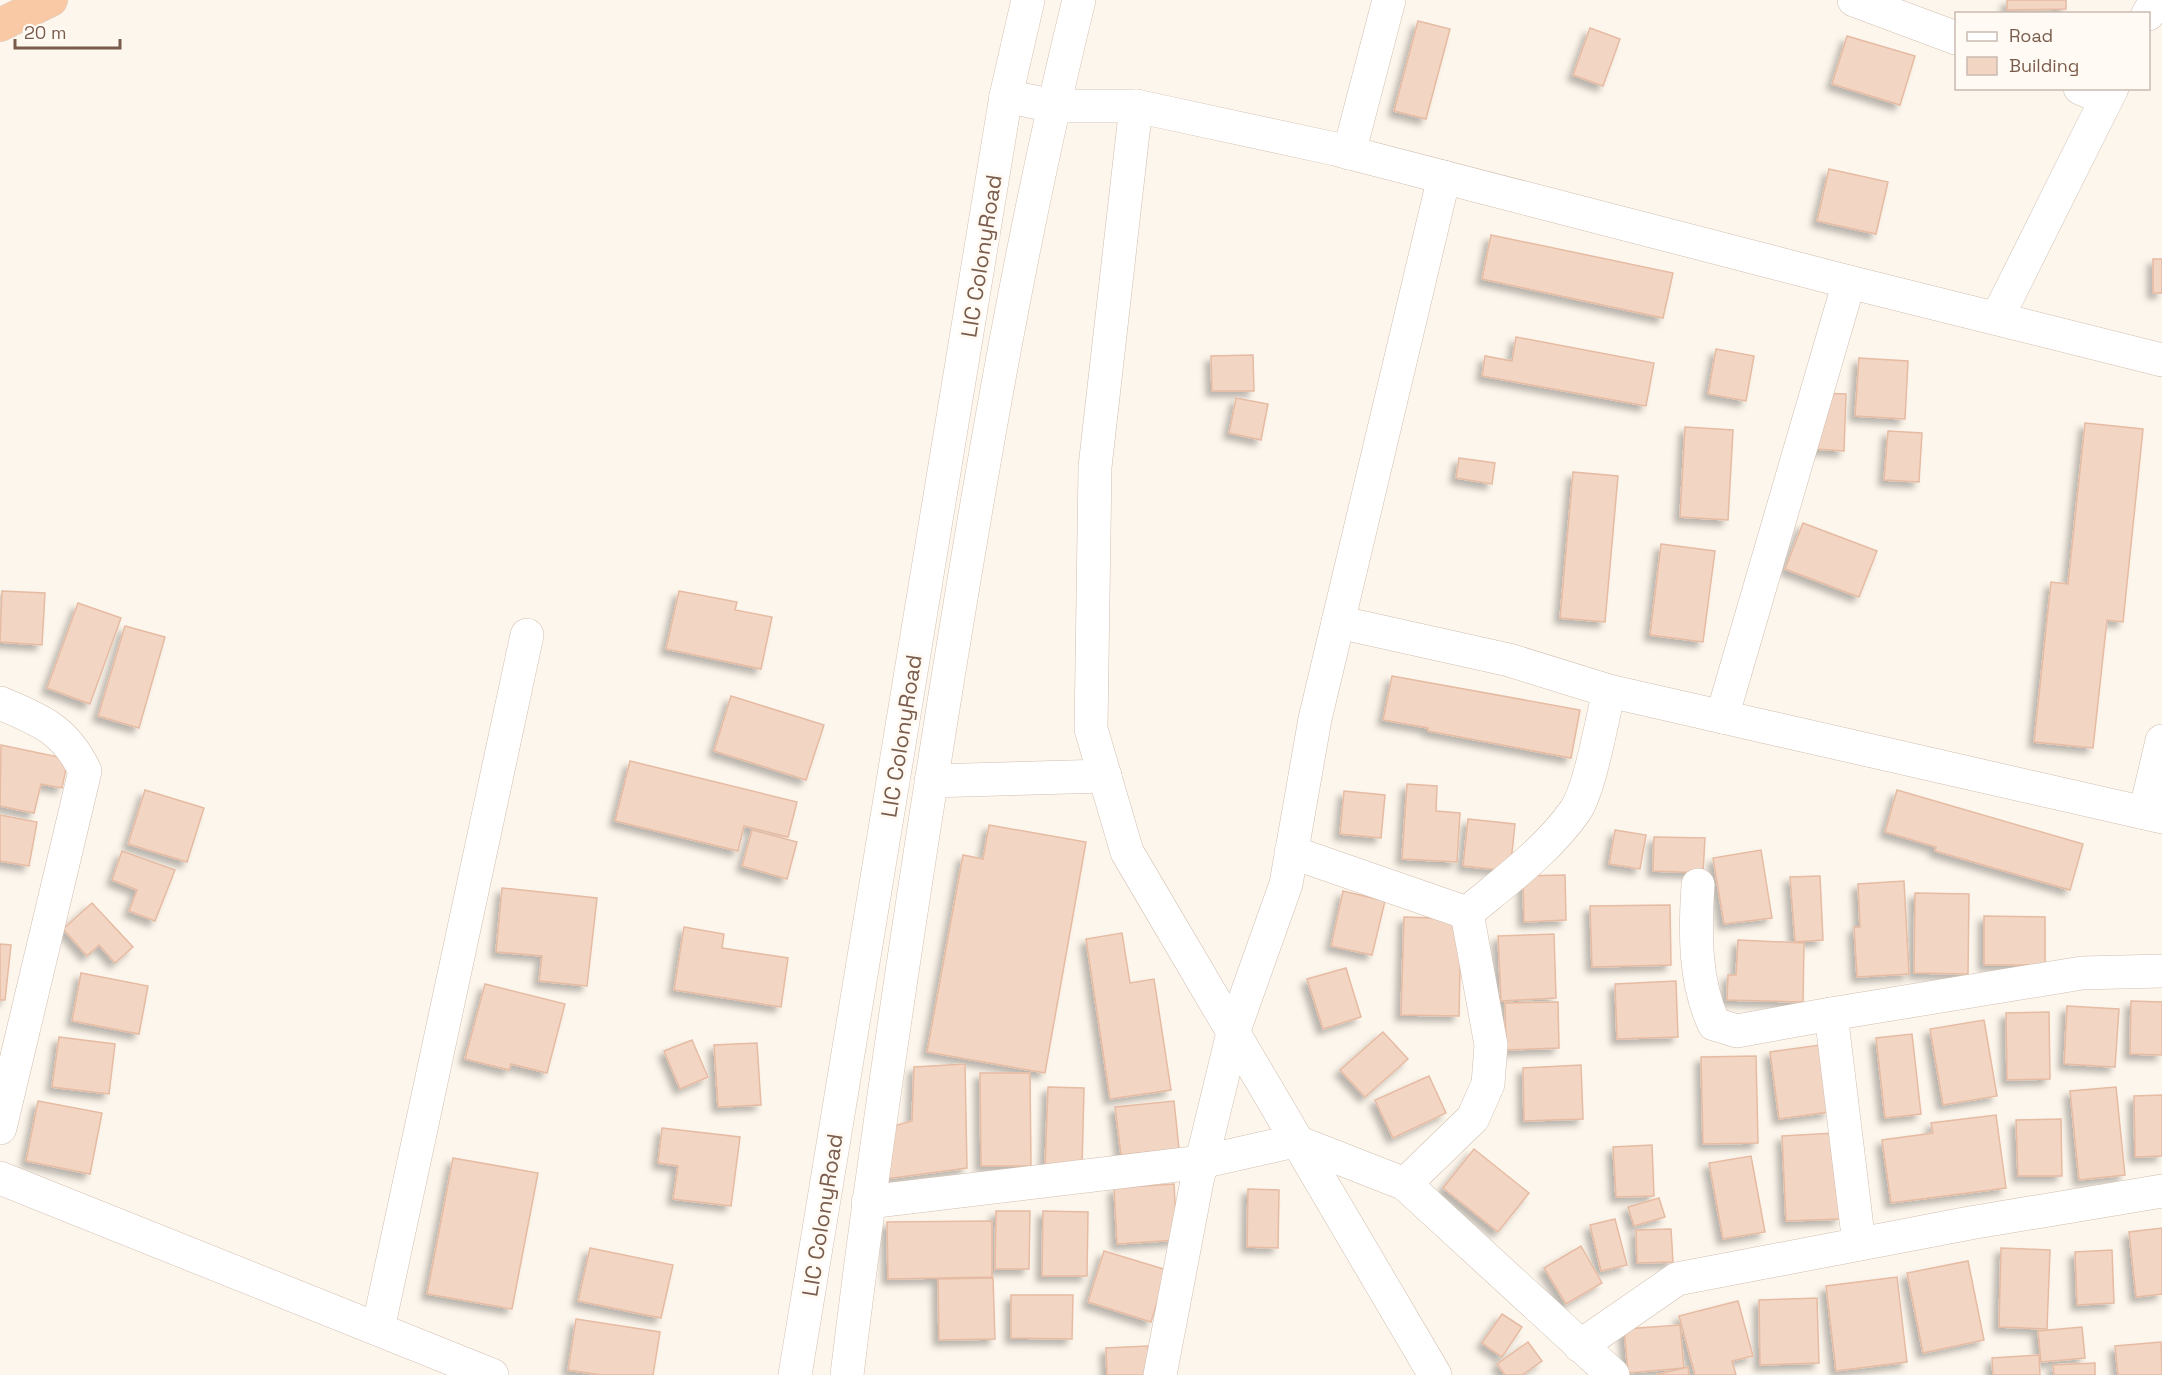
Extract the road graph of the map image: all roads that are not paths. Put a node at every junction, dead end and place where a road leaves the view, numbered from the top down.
1 (51, 0) edge
2 (1028, 0) edge
3 (1079, 0) edge
4 (1389, 0) edge
5 (1854, 0) edge
6 (1904, 8) edge
7 (0, 25) edge
8 (1955, 37) edge
9 (2099, 92) edge
10 (1006, 96) junction
11 (1053, 106) junction
12 (1136, 106) junction
13 (1349, 153) junction
14 (1444, 177) junction
15 (1849, 282) junction
16 (1997, 318) junction
17 (2162, 360) edge
18 (1338, 621) junction
19 (527, 635) dead end
20 (1609, 691) junction
21 (0, 703) edge
22 (1722, 717) junction
23 (2162, 741) edge
24 (1105, 776) junction
25 (932, 781) junction
26 (2154, 815) edge
27 (1291, 852) junction
28 (1698, 885) dead end
29 (1467, 914) junction
30 (2162, 971) edge
31 (1831, 1014) junction
32 (1233, 1033) junction
33 (0, 1128) edge
34 (1295, 1141) junction
35 (1202, 1162) junction
36 (0, 1178) edge
37 (1405, 1184) junction
38 (2162, 1191) edge
39 (868, 1202) junction
40 (1859, 1244) junction
41 (378, 1329) junction
42 (1580, 1346) junction
43 (492, 1375) edge
44 (795, 1375) edge
45 (847, 1375) edge
46 (1160, 1375) edge
47 (1435, 1375) edge
48 (1613, 1375) edge

1 - 7 highway
2 - 10 street, LIC ColonyRoad
3 - 11 street, LIC ColonyRoad
4 - 13 street
5 - 6 street
6 - 8 street
9 - 16 street
10 - 11 street
10 - 44 street, LIC ColonyRoad
11 - 12 street
11 - 25 street, LIC ColonyRoad
12 - 13 street
12 - 24 street
13 - 14 street
14 - 15 street
14 - 18 street
15 - 16 street
15 - 22 street
16 - 17 street
18 - 20 street
18 - 27 street
19 - 41 street
20 - 22 street
20 - 29 street
21 - 33 street
22 - 26 street
23 - 26 street
24 - 25 street
24 - 32 street
25 - 39 street, LIC ColonyRoad
27 - 29 street
27 - 32 street
28 - 31 street
29 - 37 street
30 - 31 street
31 - 40 street
32 - 34 street
32 - 35 street
34 - 35 street
34 - 37 street
34 - 47 street
35 - 39 street
35 - 46 street
36 - 41 street
37 - 42 street
38 - 40 street
39 - 45 street, LIC ColonyRoad
40 - 42 street
41 - 43 street
42 - 48 street

